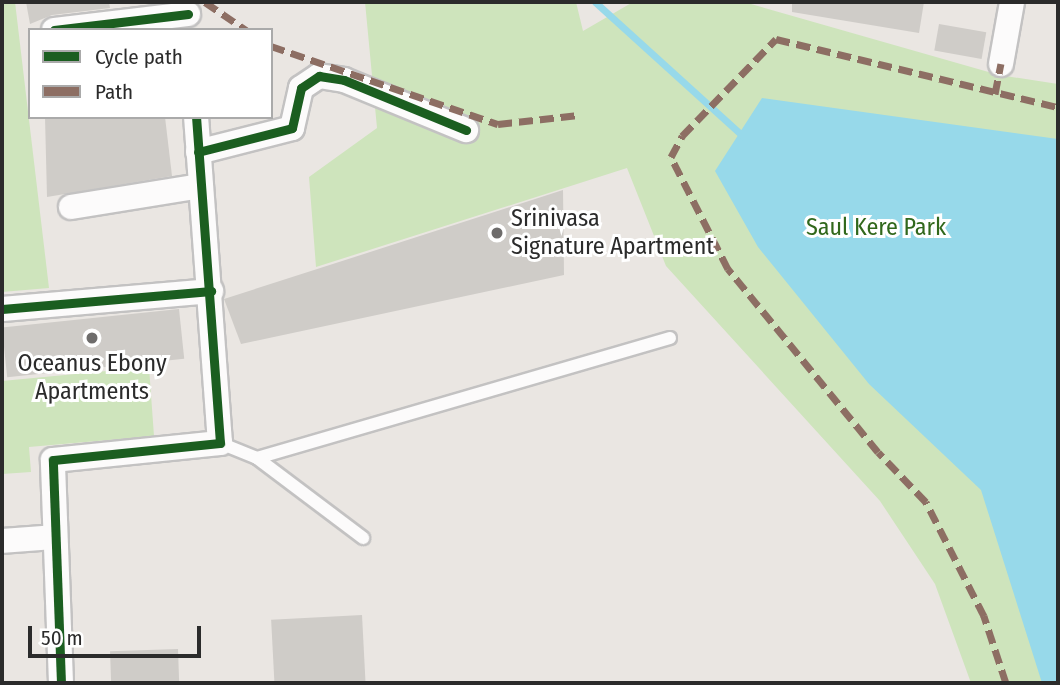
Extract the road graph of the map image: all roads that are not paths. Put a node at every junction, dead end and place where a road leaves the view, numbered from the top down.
1 (1012, 2) edge
2 (188, 15) edge
3 (72, 28) edge
4 (1001, 64) dead end
5 (196, 119) edge
6 (466, 130) dead end
7 (198, 152) junction
8 (200, 186) junction
9 (71, 207) dead end
10 (211, 291) junction
11 (2, 309) edge
12 (670, 338) dead end
13 (220, 443) junction
14 (257, 458) junction
15 (55, 537) junction
16 (363, 538) dead end
17 (2, 541) edge
18 (61, 683) edge

1 - 4 street
2 - 3 street
5 - 7 street
6 - 7 street
7 - 8 street
8 - 9 street
8 - 10 street
10 - 11 street
10 - 13 street
12 - 14 lane
13 - 14 lane
13 - 15 street
14 - 16 lane
15 - 17 street
15 - 18 street

